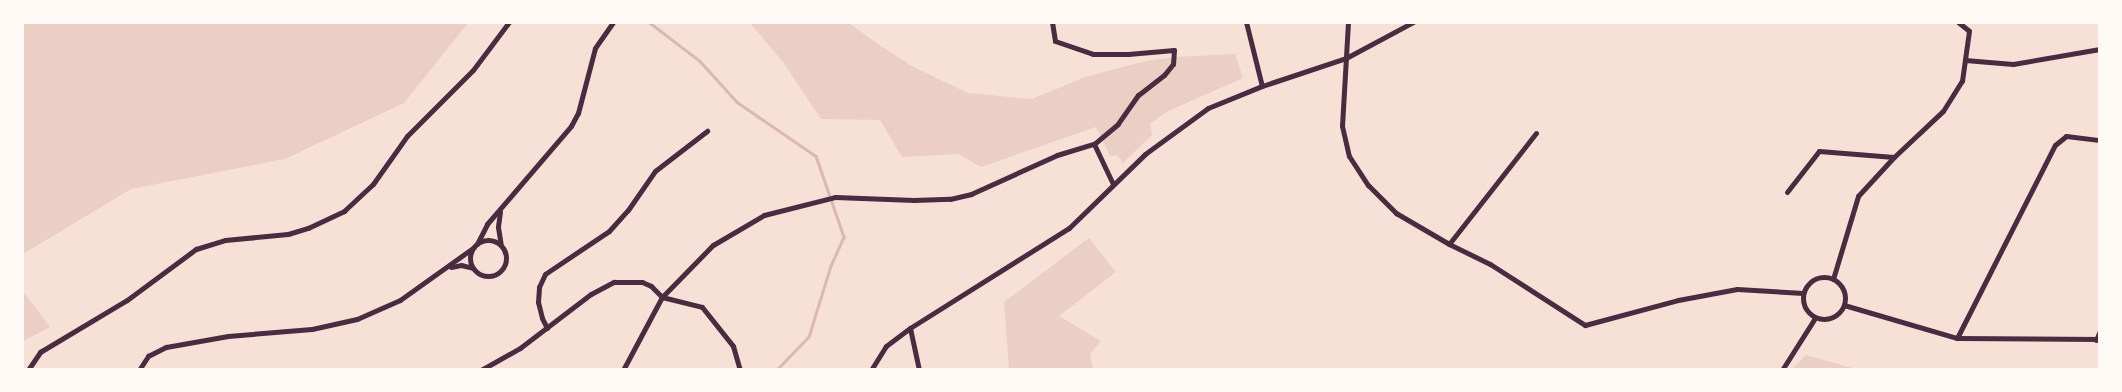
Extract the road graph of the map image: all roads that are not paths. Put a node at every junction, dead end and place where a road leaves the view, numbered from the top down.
1 (509, 22) edge
2 (613, 22) edge
3 (1052, 22) edge
4 (1246, 22) edge
5 (1348, 22) edge
6 (1413, 22) edge
7 (1958, 22) edge
8 (2100, 49) edge
9 (1346, 58) junction
10 (1965, 60) junction
11 (1262, 86) junction
12 (707, 131) dead end
13 (1536, 133) dead end
14 (2100, 140) edge
15 (1094, 144) junction
16 (1894, 157) junction
17 (1113, 184) junction
18 (1787, 192) dead end
19 (501, 209) junction
20 (1450, 244) junction
21 (475, 246) junction
22 (502, 246) junction
23 (473, 268) junction
24 (445, 269) junction
25 (1833, 279) junction
26 (1803, 293) junction
27 (662, 297) junction
28 (1844, 305) junction
29 (1815, 318) junction
30 (547, 328) junction
31 (910, 328) junction
32 (2100, 331) edge
33 (1957, 338) junction
34 (2098, 339) edge
35 (28, 370) edge
36 (139, 370) edge
37 (481, 370) edge
38 (623, 370) edge
39 (740, 370) edge
40 (871, 370) edge
41 (919, 370) edge
42 (1782, 370) edge

1 - 35 street
2 - 19 street
3 - 15 street
4 - 11 street
5 - 9 street
6 - 9 street
7 - 10 street
8 - 10 street
9 - 11 street
9 - 20 street
10 - 16 street
11 - 17 street
12 - 30 street
13 - 20 street
14 - 33 street
15 - 17 street
15 - 27 street
16 - 18 street
16 - 25 street
17 - 31 street
19 - 21 street
19 - 22 street
20 - 26 street
21 - 22 street
21 - 23 street
21 - 24 street
22 - 23 street
23 - 24 street
24 - 36 street
25 - 26 street
25 - 28 street
26 - 29 street
27 - 30 street
27 - 38 street
27 - 39 street
28 - 29 street
28 - 33 street
29 - 42 street
30 - 37 street
31 - 40 street
31 - 41 street
32 - 34 street
33 - 34 street

